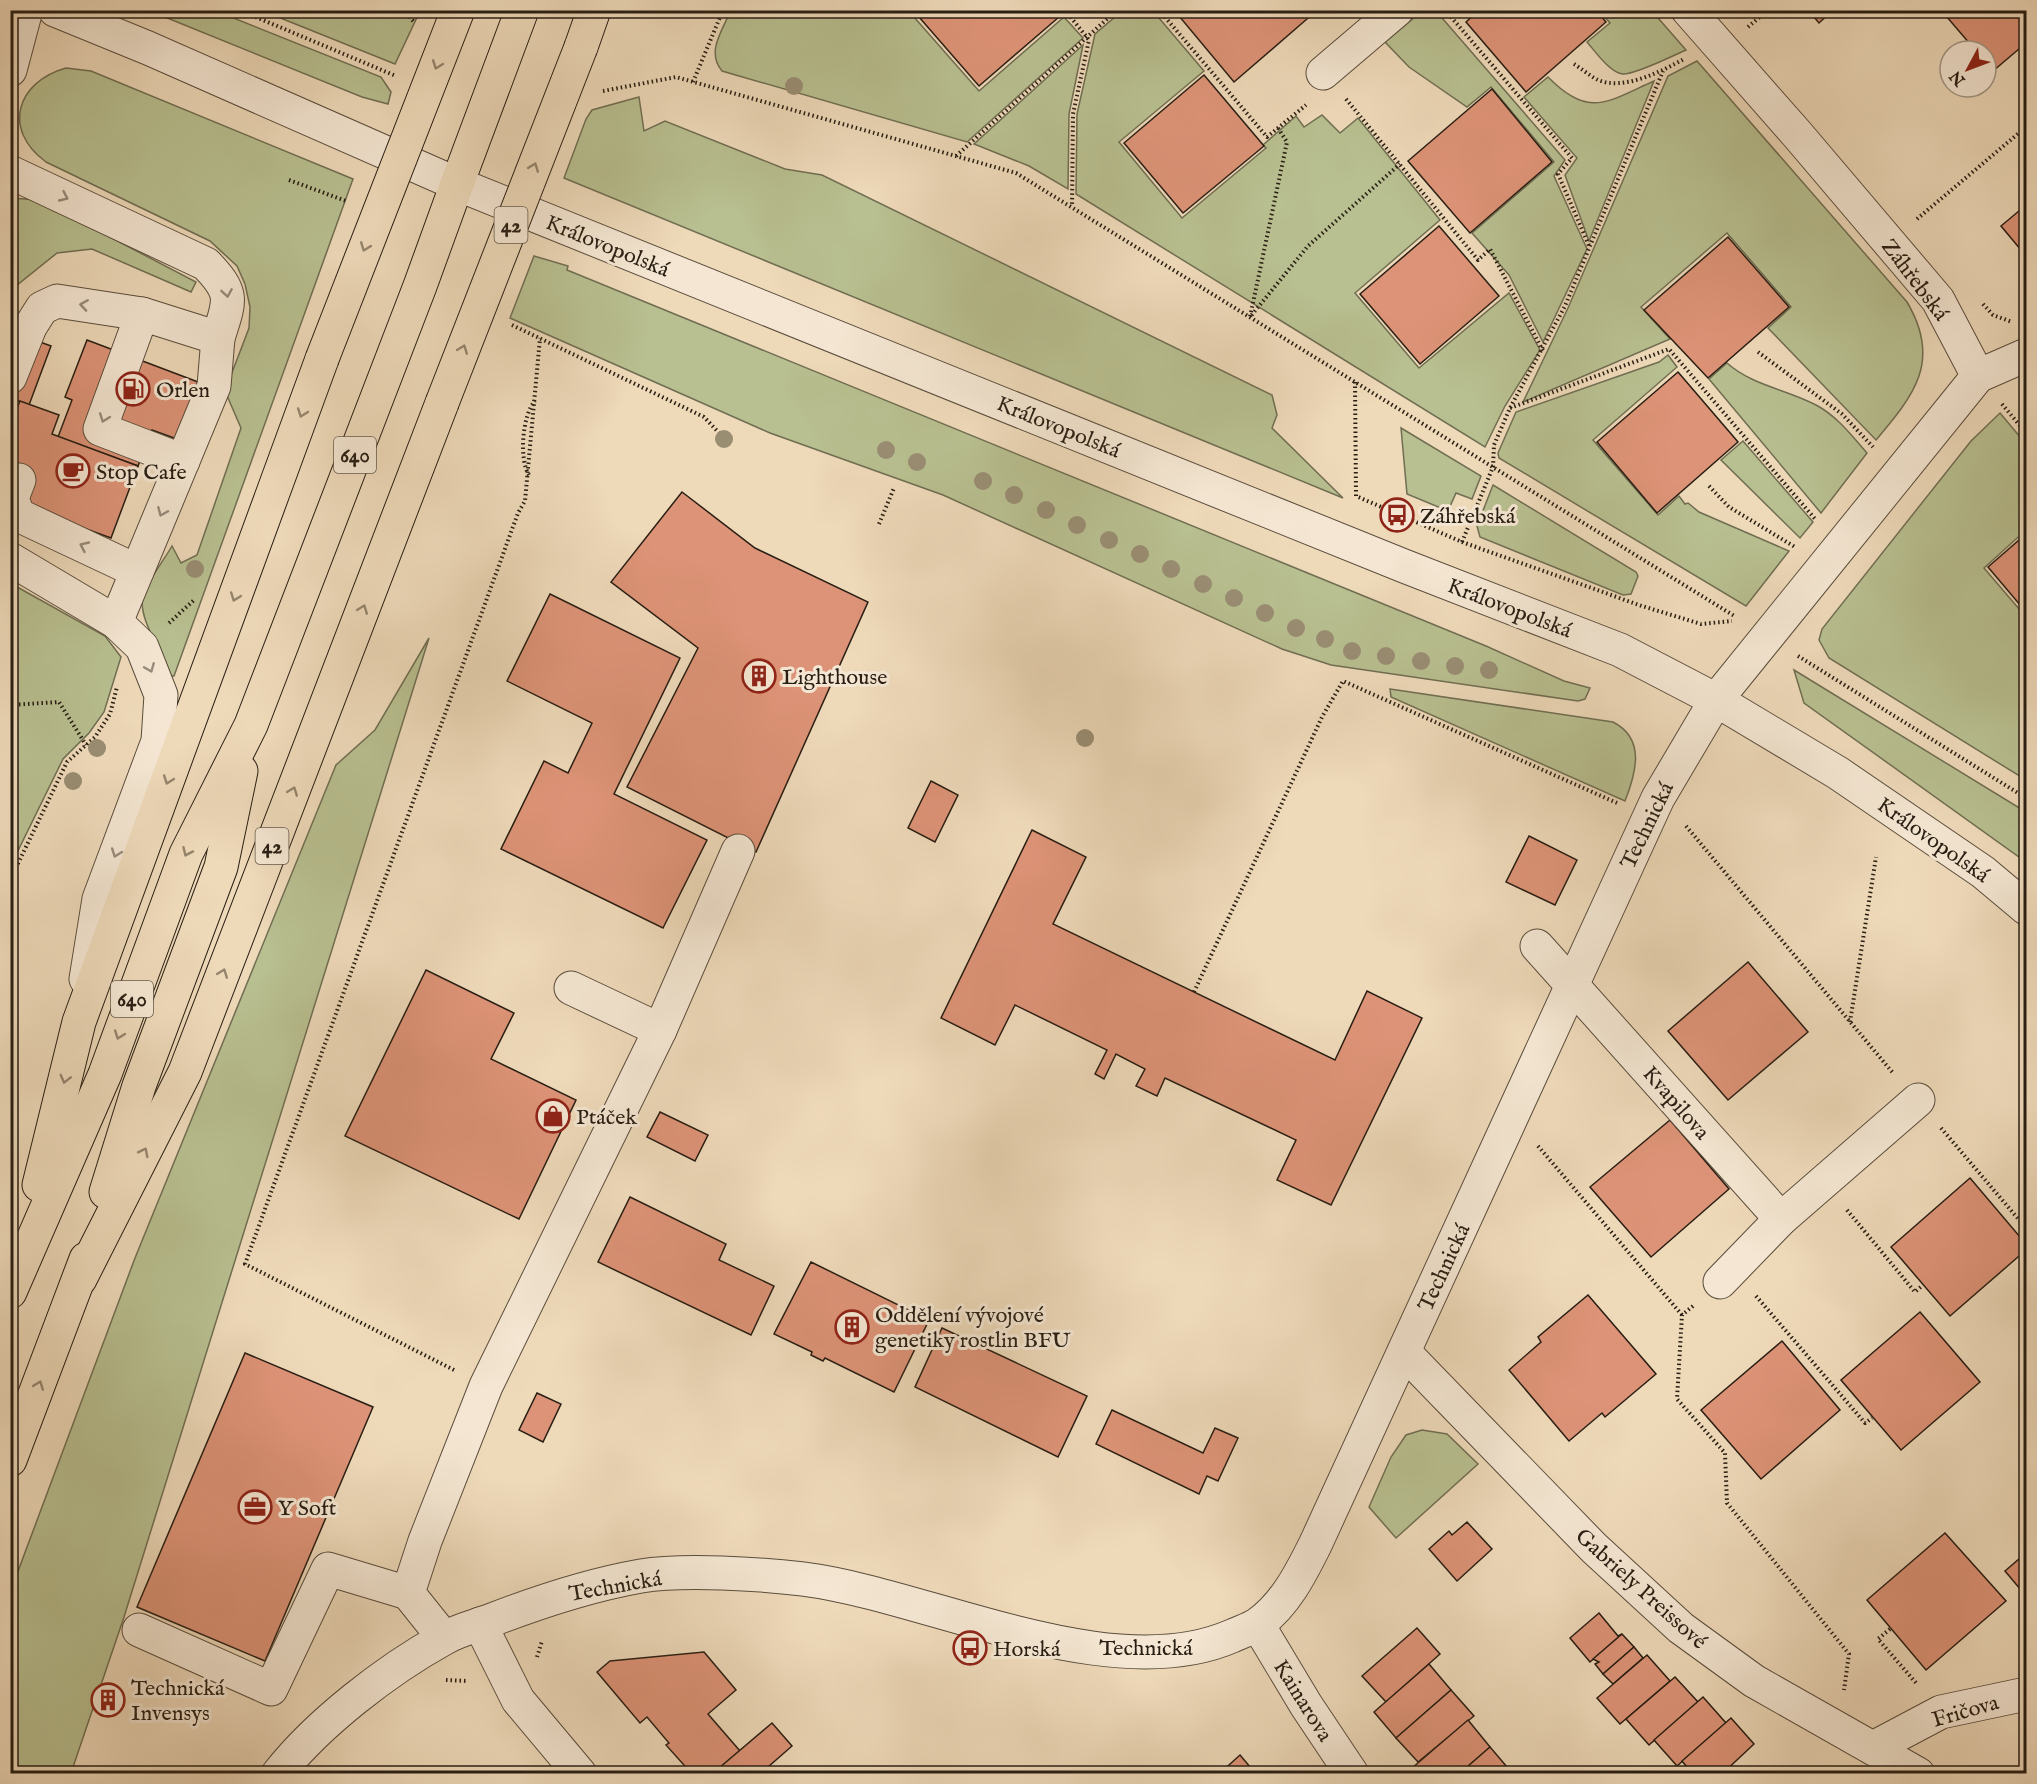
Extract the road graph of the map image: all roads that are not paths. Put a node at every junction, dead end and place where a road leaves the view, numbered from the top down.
1 (26, 10) edge
2 (55, 10) edge
3 (458, 10) edge
4 (522, 10) edge
5 (594, 10) edge
6 (1397, 10) edge
7 (1688, 10) edge
8 (10, 70) edge
9 (1331, 83) road end
10 (10, 172) edge
11 (457, 184) junction
12 (142, 314) junction
13 (218, 338) junction
14 (2026, 355) edge
15 (1978, 376) junction
16 (10, 377) edge
17 (183, 461) junction
18 (19, 480) dead end
19 (10, 560) edge
20 (137, 571) junction
21 (116, 622) junction
22 (1716, 700) junction
23 (251, 725) junction
24 (738, 851) dead end
25 (2026, 908) edge
26 (1537, 946) dead end
27 (1574, 984) junction
28 (571, 988) dead end
29 (79, 1022) junction
30 (660, 1030) junction
31 (1918, 1101) road end
32 (1781, 1219) junction
33 (1727, 1275) road end
34 (80, 1279) junction
35 (14, 1284) edge
36 (1404, 1352) junction
37 (10, 1460) edge
38 (408, 1593) junction
39 (480, 1624) junction
40 (1258, 1625) junction
41 (139, 1630) dead end
42 (444, 1638) junction
43 (2026, 1694) edge
44 (1874, 1748) junction
45 (278, 1773) edge
46 (580, 1773) edge
47 (1352, 1773) edge
48 (1918, 1773) edge

1 - 8 street
2 - 11 street, Královopolská
3 -> 29 main road, bridge
4 - 11 main road, 640
34 -> 5 main road, 42, bridge
6 - 9 street
7 - 15 street, Záhřebská
10 -> 13 street
11 - 22 street, Královopolská
11 - 23 main road, 640
12 - 13 street
12 -> 16 street
12 -> 17 street
13 - 17 street
14 - 15 street
15 - 22 street
17 -> 20 street
20 -> 18 street
19 - 21 street
20 - 21 street
21 -> 29 street
22 - 25 street, Královopolská
22 - 27 street, Technická
23 - 34 main road, 640
23 -> 35 main road, 640
24 - 30 street
26 - 27 street, Kvapilova
27 - 32 street, Kvapilova
27 - 36 street, Technická
28 - 30 street
29 -> 35 main road
30 - 38 street
31 - 32 street
32 - 33 street
37 -> 34 main road, 640
36 - 40 street, Technická
36 - 44 street, Gabriely Preissové
38 - 41 street
38 - 42 street
39 - 40 street, Technická
39 - 42 street, Technická
39 - 46 street
40 - 47 street, Kainarova
42 - 45 street, Technická
43 - 44 street, Fričova
44 - 48 street, Gabriely Preissové

